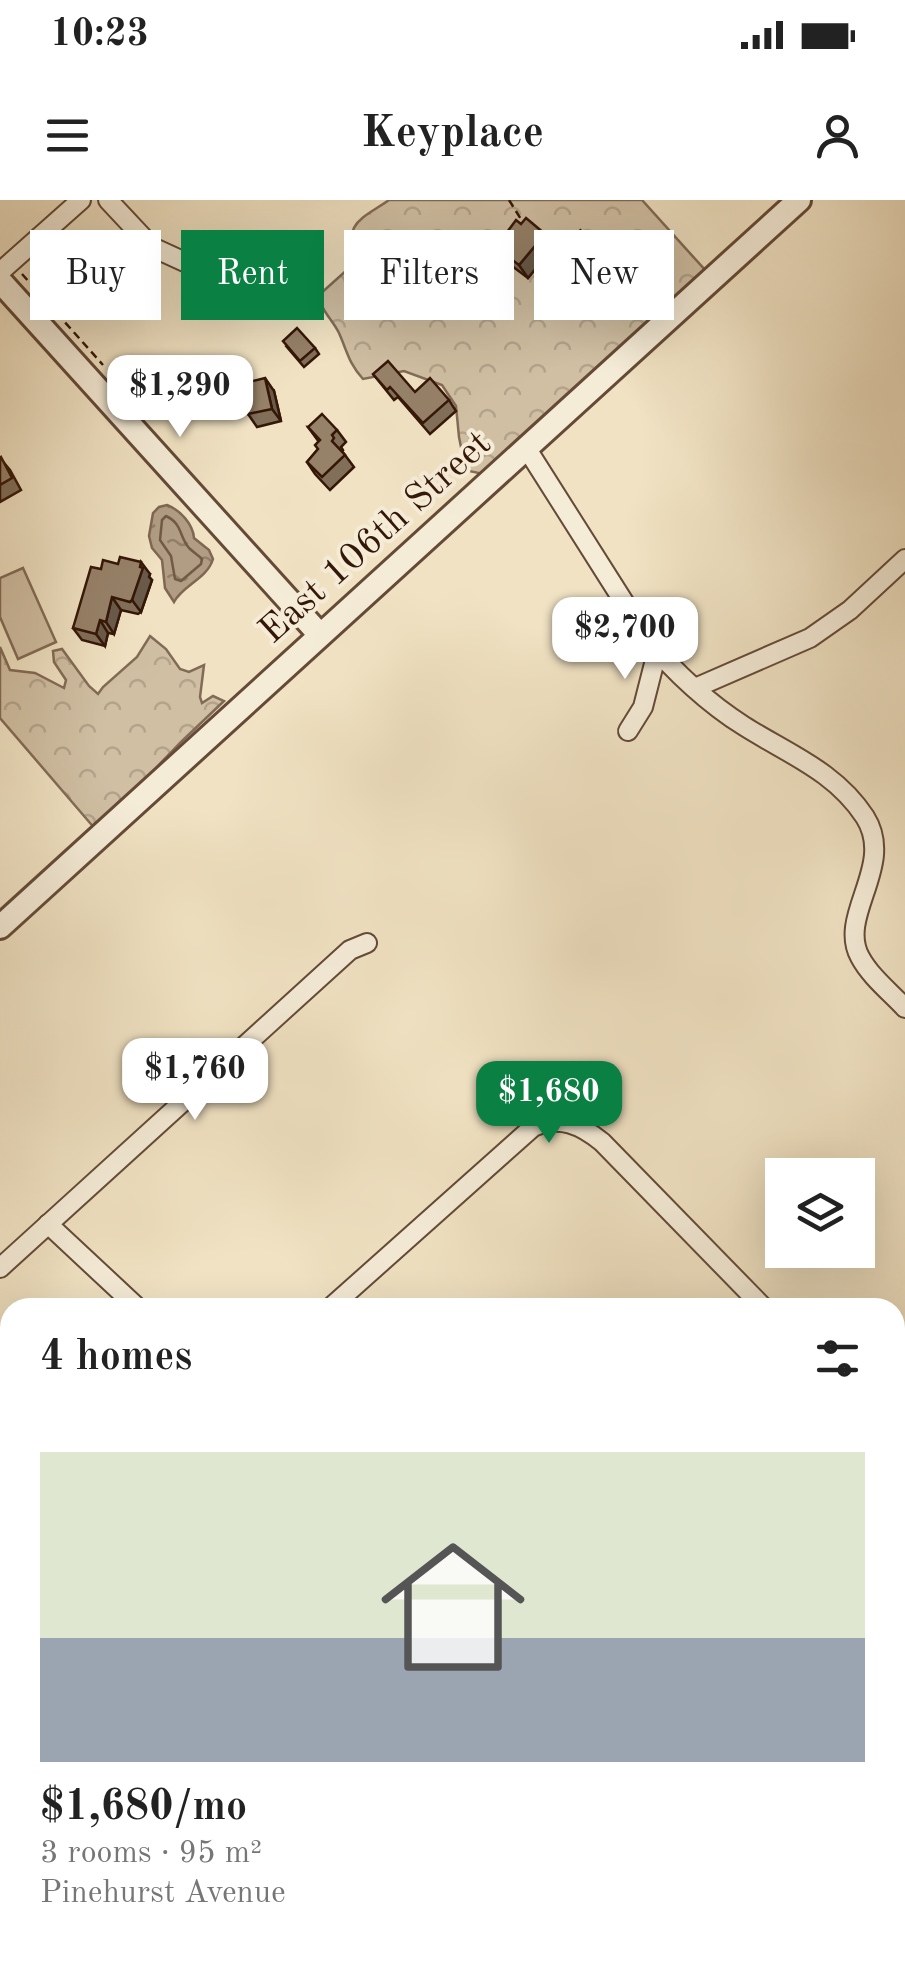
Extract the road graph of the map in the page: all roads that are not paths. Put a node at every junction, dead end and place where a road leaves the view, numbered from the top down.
1 (81, 200) edge
2 (108, 200) edge
3 (799, 200) edge
4 (181, 260) edge
5 (0, 272) edge
6 (0, 281) edge
7 (528, 449) junction
8 (905, 559) edge
9 (320, 635) junction
10 (657, 652) junction
11 (696, 688) junction
12 (628, 731) dead end
13 (0, 927) edge
14 (366, 942) dead end
15 (905, 1008) edge
16 (48, 1224) junction
17 (0, 1268) edge
18 (127, 1298) edge
19 (341, 1298) edge
20 (754, 1298) edge

1 - 5 street
2 - 4 street
3 - 7 street, East 106th Street
6 - 9 street
7 - 9 street, East 106th Street
7 - 10 street
8 - 11 street
9 - 13 street, East 106th Street
10 - 11 street
10 - 12 street
11 - 15 street
14 - 16 street
16 - 17 street
16 - 18 street
19 - 20 street

